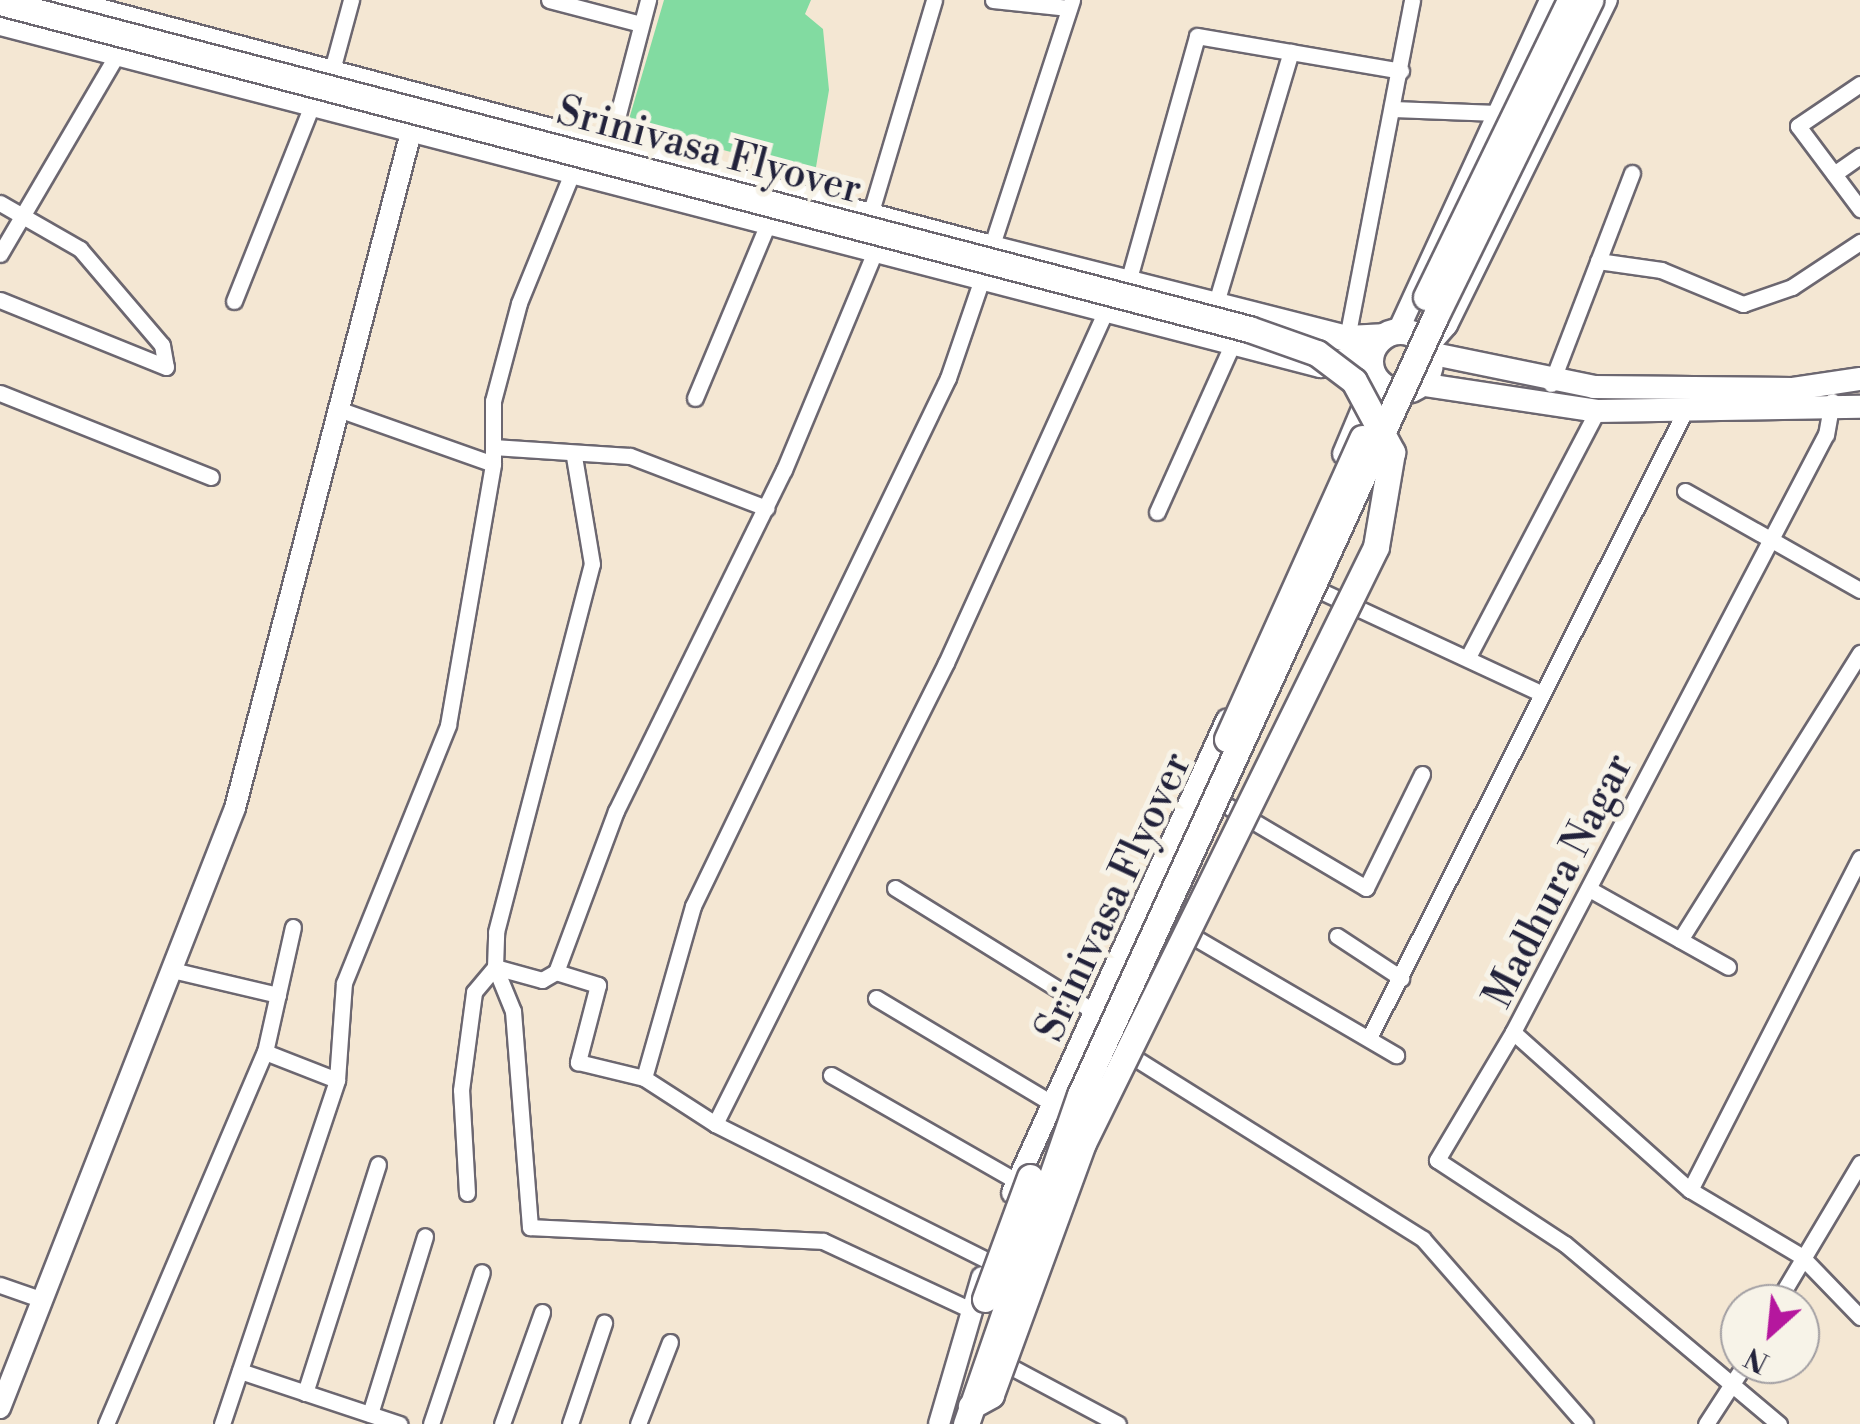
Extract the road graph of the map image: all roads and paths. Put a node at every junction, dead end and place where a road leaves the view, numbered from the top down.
1 (57, 0) edge
2 (351, 0) edge
3 (549, 0) edge
4 (648, 0) edge
5 (934, 0) edge
6 (992, 0) edge
7 (1412, 0) edge
8 (1550, 0) edge
9 (1570, 0) edge
10 (1590, 0) edge
11 (1608, 0) edge
12 (0, 2) edge
13 (1070, 4) edge
14 (94, 5) edge
15 (0, 22) edge
16 (641, 24) junction
17 (1291, 52) junction
18 (118, 53) junction
19 (332, 70) junction
20 (1401, 70) junction
21 (1860, 84) edge
22 (421, 94) junction
23 (312, 106) junction
24 (1394, 109) junction
25 (1496, 112) junction
26 (411, 133) junction
27 (610, 145) junction
28 (1860, 156) edge
29 (572, 173) junction
30 (1632, 173) dead end
31 (1834, 174) junction
32 (0, 204) edge
33 (1860, 209) edge
34 (27, 215) junction
35 (870, 215) junction
36 (769, 220) junction
37 (1860, 242) edge
38 (992, 248) junction
39 (876, 249) junction
40 (0, 254) edge
41 (1598, 261) junction
42 (983, 276) junction
43 (1128, 282) junction
44 (0, 300) edge
45 (234, 301) dead end
46 (1216, 303) junction
47 (1108, 306) junction
48 (1347, 338) junction
49 (1234, 342) junction
50 (1381, 351) junction
51 (1428, 351) junction
52 (1860, 379) edge
53 (1551, 384) junction
54 (1828, 384) junction
55 (1413, 387) junction
56 (0, 393) edge
57 (695, 398) dead end
58 (1860, 407) edge
59 (338, 409) junction
60 (1597, 411) junction
61 (1834, 411) junction
62 (1684, 413) junction
63 (493, 455) junction
64 (574, 456) junction
65 (211, 477) dead end
66 (1684, 490) dead end
67 (766, 508) junction
68 (1157, 512) dead end
69 (1774, 536) junction
70 (1860, 590) edge
71 (1324, 592) junction
72 (1860, 653) edge
73 (1469, 655) junction
74 (1536, 691) junction
75 (1422, 774) dead end
76 (1224, 804) junction
77 (1860, 858) edge
78 (896, 888) dead end
79 (1591, 890) junction
80 (1170, 923) junction
81 (293, 927) dead end
82 (1337, 936) dead end
83 (1680, 940) junction
84 (495, 967) junction
85 (1728, 968) dead end
86 (172, 970) junction
87 (556, 972) junction
88 (1401, 978) junction
89 (278, 994) junction
90 (876, 998) dead end
91 (1093, 1011) junction
92 (1513, 1032) junction
93 (1368, 1038) junction
94 (1113, 1045) junction
95 (265, 1052) junction
96 (1396, 1055) dead end
97 (831, 1075) dead end
98 (644, 1078) junction
99 (337, 1080) junction
100 (1050, 1102) junction
101 (715, 1124) junction
102 (378, 1164) dead end
103 (1858, 1171) edge
104 (1016, 1181) junction
105 (1690, 1190) junction
106 (467, 1193) dead end
107 (426, 1236) dead end
108 (1801, 1256) junction
109 (987, 1260) junction
110 (482, 1272) dead end
111 (1786, 1284) edge
112 (0, 1285) edge
113 (43, 1300) junction
114 (971, 1310) junction
115 (542, 1312) dead end
116 (1860, 1317) edge
117 (604, 1322) dead end
118 (670, 1342) dead end
119 (992, 1357) junction
120 (240, 1371) junction
121 (1734, 1386) junction
122 (305, 1393) junction
123 (0, 1408) edge
124 (370, 1414) junction
125 (971, 1418) edge
126 (106, 1424) edge
127 (222, 1424) edge
128 (399, 1424) edge
129 (431, 1424) edge
130 (502, 1424) edge
131 (570, 1424) edge
132 (638, 1424) edge
133 (939, 1424) edge
134 (951, 1424) edge
135 (1118, 1424) edge
136 (1585, 1424) edge
137 (1706, 1424) edge
138 (1779, 1424) edge

1 - 14 main road
2 - 19 street
3 - 16 street
4 - 16 street
5 - 35 street
6 - 13 street
7 - 20 street
8 - 25 street
9 - 134 main road, Srinivasa Flyover, bridge
10 - 125 main road, Srinivasa Flyover, bridge
11 - 51 street
12 - 125 main road, Srinivasa Flyover, bridge
13 - 38 street
14 - 19 main road
15 - 18 main road
16 - 27 street
17 - 20 street
17 - 43 street
17 - 46 street
18 - 23 main road
18 - 34 street
19 - 22 main road
20 - 24 street
21 - 31 street
22 - 26 street
22 - 27 main road
23 - 26 main road
23 - 45 street
24 - 25 street
24 - 48 street
25 - 50 street
26 - 29 main road
26 - 59 street
27 - 35 main road
28 - 31 street
29 - 36 main road
29 - 63 street
30 - 41 street
31 - 33 street
32 - 34 street
34 - 40 street
34 - 44 street
35 - 38 main road
36 - 39 main road
36 - 57 street
37 - 41 street
38 - 43 main road
39 - 42 main road
39 - 67 street
41 - 53 street
42 - 47 main road
42 - 98 street
43 - 46 main road
46 - 48 main road
47 - 49 main road
47 - 101 street
48 - 50 main road
49 - 50 main road
49 - 68 street
50 - 51 main road
50 - 55 main road
50 - 91 street
51 - 53 main road
51 - 55 main road
52 - 54 main road
53 - 54 main road
54 - 61 street
55 - 60 main road
55 - 71 street
56 - 65 street
58 - 61 main road
59 - 63 street
59 - 86 street
60 - 62 main road
60 - 73 street
61 - 62 main road
61 - 69 street, Madhura Nagar
62 - 74 street
63 - 64 street
63 - 99 street
64 - 67 street
64 - 84 street
66 - 69 street
67 - 87 street
69 - 70 street
69 - 79 street, Madhura Nagar
71 - 73 street
71 - 76 street
72 - 83 street
73 - 74 street
74 - 88 street
75 - 76 street
76 - 80 street
77 - 105 street
78 - 91 street
79 - 83 street
79 - 92 street, Madhura Nagar
80 - 93 street
80 - 94 street
81 - 89 street
82 - 88 street
83 - 85 street
84 - 87 street
84 - 106 street
84 - 114 street
86 - 89 street
86 - 113 street
87 - 98 street
88 - 93 street
89 - 95 street
90 - 100 street
91 - 100 street
92 - 105 street, Madhura Nagar
92 - 121 street
93 - 96 street
94 - 119 street
94 - 136 street
95 - 99 street
95 - 126 street
97 - 104 street
98 - 101 street
99 - 120 street
100 - 104 street
101 - 109 street
102 - 122 street
103 - 108 street
104 - 109 street
105 - 108 street, Madhura Nagar
107 - 124 street
108 - 111 street
108 - 116 street, Madhura Nagar
109 - 114 street
110 - 129 street
112 - 113 street
113 - 123 street
114 - 133 street
115 - 130 street
117 - 131 street
118 - 132 street
119 - 125 street
119 - 135 street
120 - 122 street
120 - 127 street
121 - 137 street
121 - 138 street
122 - 124 street
124 - 128 street

